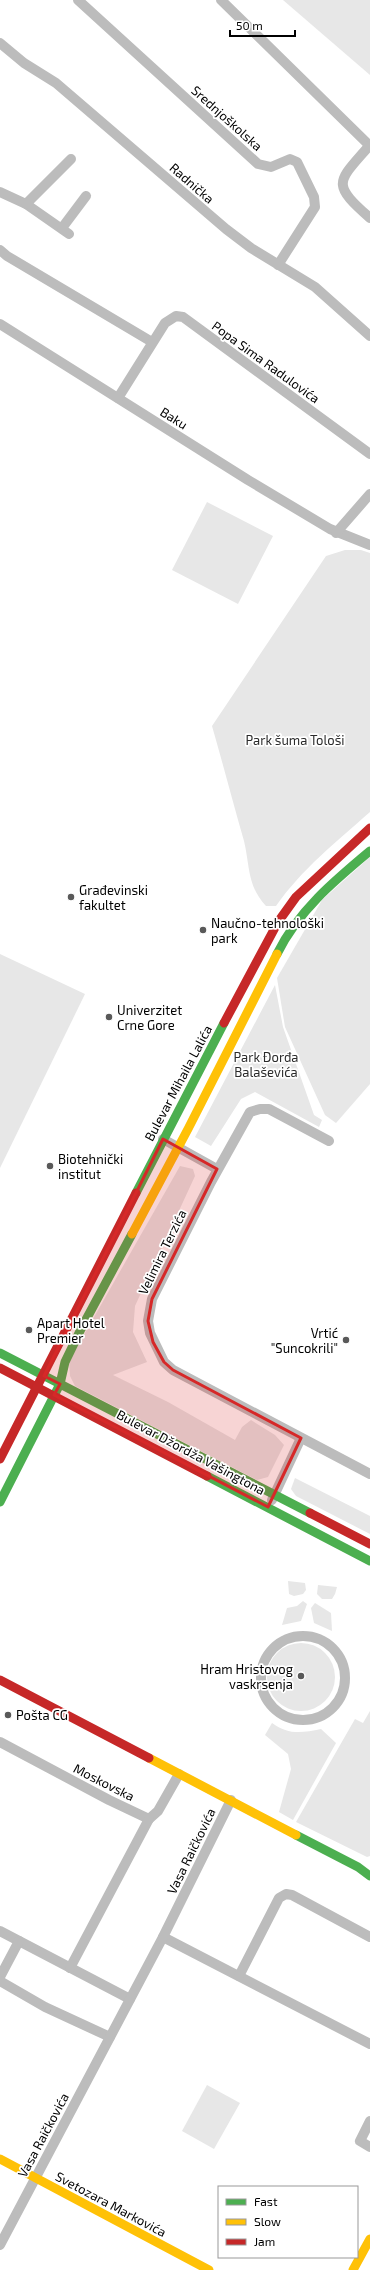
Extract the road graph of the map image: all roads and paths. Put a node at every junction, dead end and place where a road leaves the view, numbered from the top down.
1 (78, 0) edge
2 (221, 0) edge
3 (0, 43) edge
4 (370, 146) edge
5 (71, 159) dead end
6 (0, 192) edge
7 (86, 196) dead end
8 (26, 204) junction
9 (370, 218) edge
10 (0, 250) edge
11 (278, 265) junction
12 (0, 324) edge
13 (370, 336) edge
14 (152, 342) junction
15 (118, 398) junction
16 (370, 454) edge
17 (370, 494) edge
18 (336, 533) junction
19 (370, 545) edge
20 (370, 828) edge
21 (370, 851) edge
22 (163, 1139) junction
23 (329, 1141) dead end
24 (178, 1147) junction
25 (217, 1169) junction
26 (0, 1353) edge
27 (0, 1368) edge
28 (44, 1376) junction
29 (60, 1384) junction
30 (38, 1387) junction
31 (54, 1395) junction
32 (301, 1438) junction
33 (0, 1459) edge
34 (370, 1474) edge
35 (275, 1494) junction
36 (0, 1502) edge
37 (268, 1507) junction
38 (370, 1544) edge
39 (370, 1561) edge
40 (308, 1637) joint
41 (0, 1680) edge
42 (0, 1742) edge
43 (179, 1774) junction
44 (231, 1800) junction
45 (149, 1819) junction
46 (368, 1872) edge
47 (0, 1931) edge
48 (163, 1937) junction
49 (370, 1937) edge
50 (19, 1941) junction
51 (70, 1968) junction
52 (239, 1976) junction
53 (0, 1977) edge
54 (0, 1981) edge
55 (130, 1999) junction
56 (110, 2038) junction
57 (370, 2044) edge
58 (370, 2121) edge
59 (370, 2147) edge
60 (0, 2159) edge
61 (35, 2178) junction
62 (370, 2239) edge
63 (0, 2244) edge
64 (209, 2270) edge
65 (353, 2270) edge

1 - 11 street, Srednjoškolska
2 - 4 street
3 - 11 street, Radnička
4 - 9 street
5 - 8 street
6 - 8 street
7 - 8 street
10 - 14 street
11 - 13 street, Radnička
12 - 15 street, Baku
14 - 15 street, Popa Sima Radulovića
14 - 16 street, Popa Sima Radulovića
15 - 18 street, Baku
17 - 18 street
18 - 19 street, Baku
20 - 22 main road, Bulevar Mihaila Lalića
21 - 24 main road
22 - 24 street
22 - 28 main road, Bulevar Mihaila Lalića
23 - 25 street, Velimira Terzića
24 - 25 street
24 - 29 main road
25 - 32 street, Velimira Terzića
26 - 28 main road, Bulevar Džordža Vašingtona
27 - 30 main road, Bulevar Džordža Vašingtona
28 - 29 main road, Bulevar Džordža Vašingtona
28 - 30 main road, Bulevar Mihaila Lalića
29 - 31 main road
29 - 35 main road, Bulevar Džordža Vašingtona
30 - 31 main road, Bulevar Džordža Vašingtona
30 - 33 main road, Bulevar Mihaila Lalića
31 - 36 main road
31 - 37 main road, Bulevar Džordža Vašingtona
32 - 34 street, Velimira Terzića
32 - 35 street
35 - 37 street
35 - 38 main road, Bulevar Džordža Vašingtona
37 - 39 main road, Bulevar Džordža Vašingtona
40 - 40 street
41 - 43 main road
42 - 45 street, Moskovska
43 - 44 main road
43 - 45 street
44 - 46 main road
44 - 48 street, Vasa Raičkovića
45 - 51 street
47 - 50 street
48 - 52 street
48 - 55 street, Vasa Raičkovića
49 - 52 street
50 - 51 street
50 - 53 street
51 - 55 street
52 - 57 street
54 - 56 street
55 - 56 street, Vasa Raičkovića
56 - 61 street, Vasa Raičkovića
58 - 59 street
60 - 61 main road, Svetozara Markovića
61 - 63 street, Vasa Raičkovića
61 - 64 main road, Svetozara Markovića
62 - 65 main road

